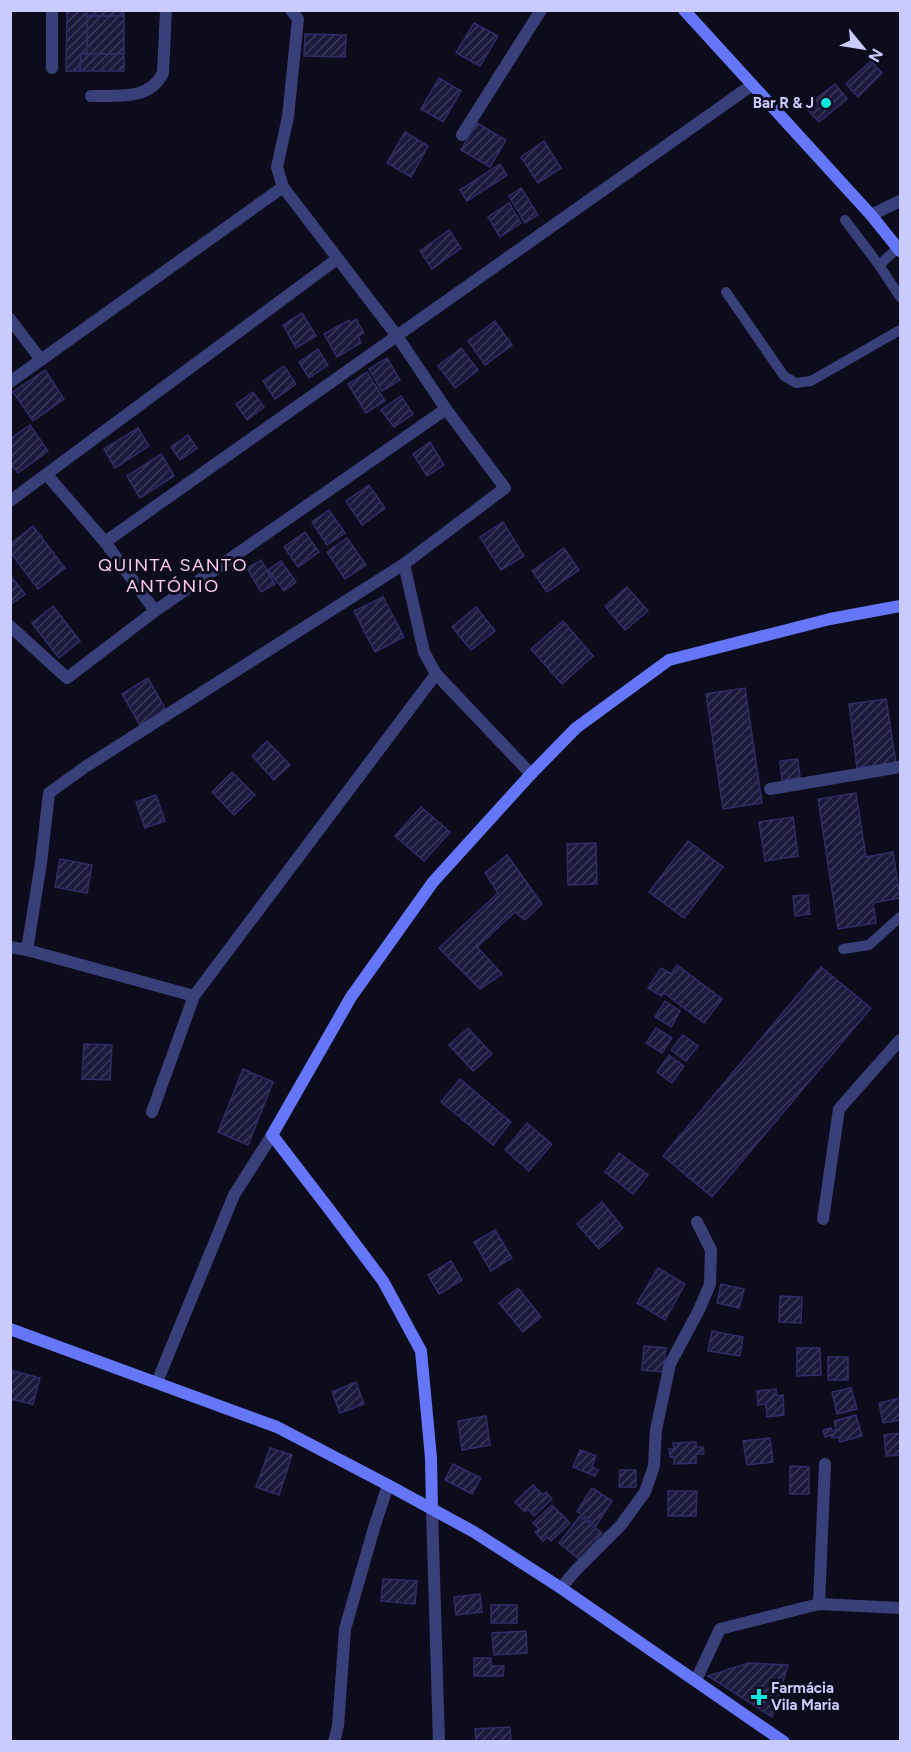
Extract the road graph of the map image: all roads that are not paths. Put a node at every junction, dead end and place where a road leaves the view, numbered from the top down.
1 (52, 10) edge
2 (166, 10) edge
3 (291, 10) edge
4 (541, 10) edge
5 (684, 10) edge
6 (52, 68) dead end
7 (752, 85) junction
8 (92, 96) dead end
9 (462, 135) dead end
10 (283, 187) junction
11 (900, 201) edge
12 (871, 215) junction
13 (845, 220) dead end
14 (899, 250) edge
15 (338, 259) junction
16 (879, 265) junction
17 (726, 292) dead end
18 (900, 297) edge
19 (10, 319) edge
20 (900, 330) edge
21 (397, 336) junction
22 (41, 360) junction
23 (10, 382) edge
24 (446, 409) junction
25 (46, 475) junction
26 (10, 501) edge
27 (105, 542) junction
28 (404, 564) junction
29 (900, 606) edge
30 (155, 611) junction
31 (10, 626) edge
32 (436, 674) junction
33 (900, 767) edge
34 (531, 774) junction
35 (770, 789) dead end
36 (900, 917) edge
37 (10, 948) edge
38 (843, 949) dead end
39 (27, 950) junction
40 (194, 996) junction
41 (900, 1040) edge
42 (152, 1112) dead end
43 (272, 1136) junction
44 (823, 1219) dead end
45 (697, 1222) dead end
46 (10, 1329) edge
47 (158, 1382) junction
48 (825, 1464) dead end
49 (388, 1485) junction
50 (432, 1509) junction
51 (561, 1588) junction
52 (819, 1604) junction
53 (900, 1608) edge
54 (696, 1680) junction
55 (334, 1742) edge
56 (439, 1742) edge
57 (784, 1742) edge

1 - 6 street
2 - 8 street
3 - 10 street
4 - 9 street
5 - 7 street
7 - 12 street
7 - 21 street
10 - 15 street
10 - 22 street
11 - 12 street
12 - 14 street
13 - 16 lane
14 - 16 lane
15 - 21 street
15 - 25 street
16 - 18 lane
17 - 20 lane
19 - 22 street
21 - 24 street
21 - 27 street
22 - 23 street
24 - 28 street
24 - 30 street
25 - 26 street
25 - 27 street
27 - 30 street
28 - 32 street
28 - 39 street
29 - 34 street
30 - 31 street
32 - 34 street
32 - 40 street
33 - 35 street
34 - 43 street
36 - 38 lane
37 - 39 street
39 - 40 street
40 - 42 street
41 - 44 street
43 - 47 street
43 - 50 street
45 - 51 street
46 - 47 street
47 - 49 street
48 - 52 street
49 - 50 street
49 - 55 street
50 - 51 street
50 - 56 street
51 - 54 street
52 - 53 street
52 - 54 street
54 - 57 street

